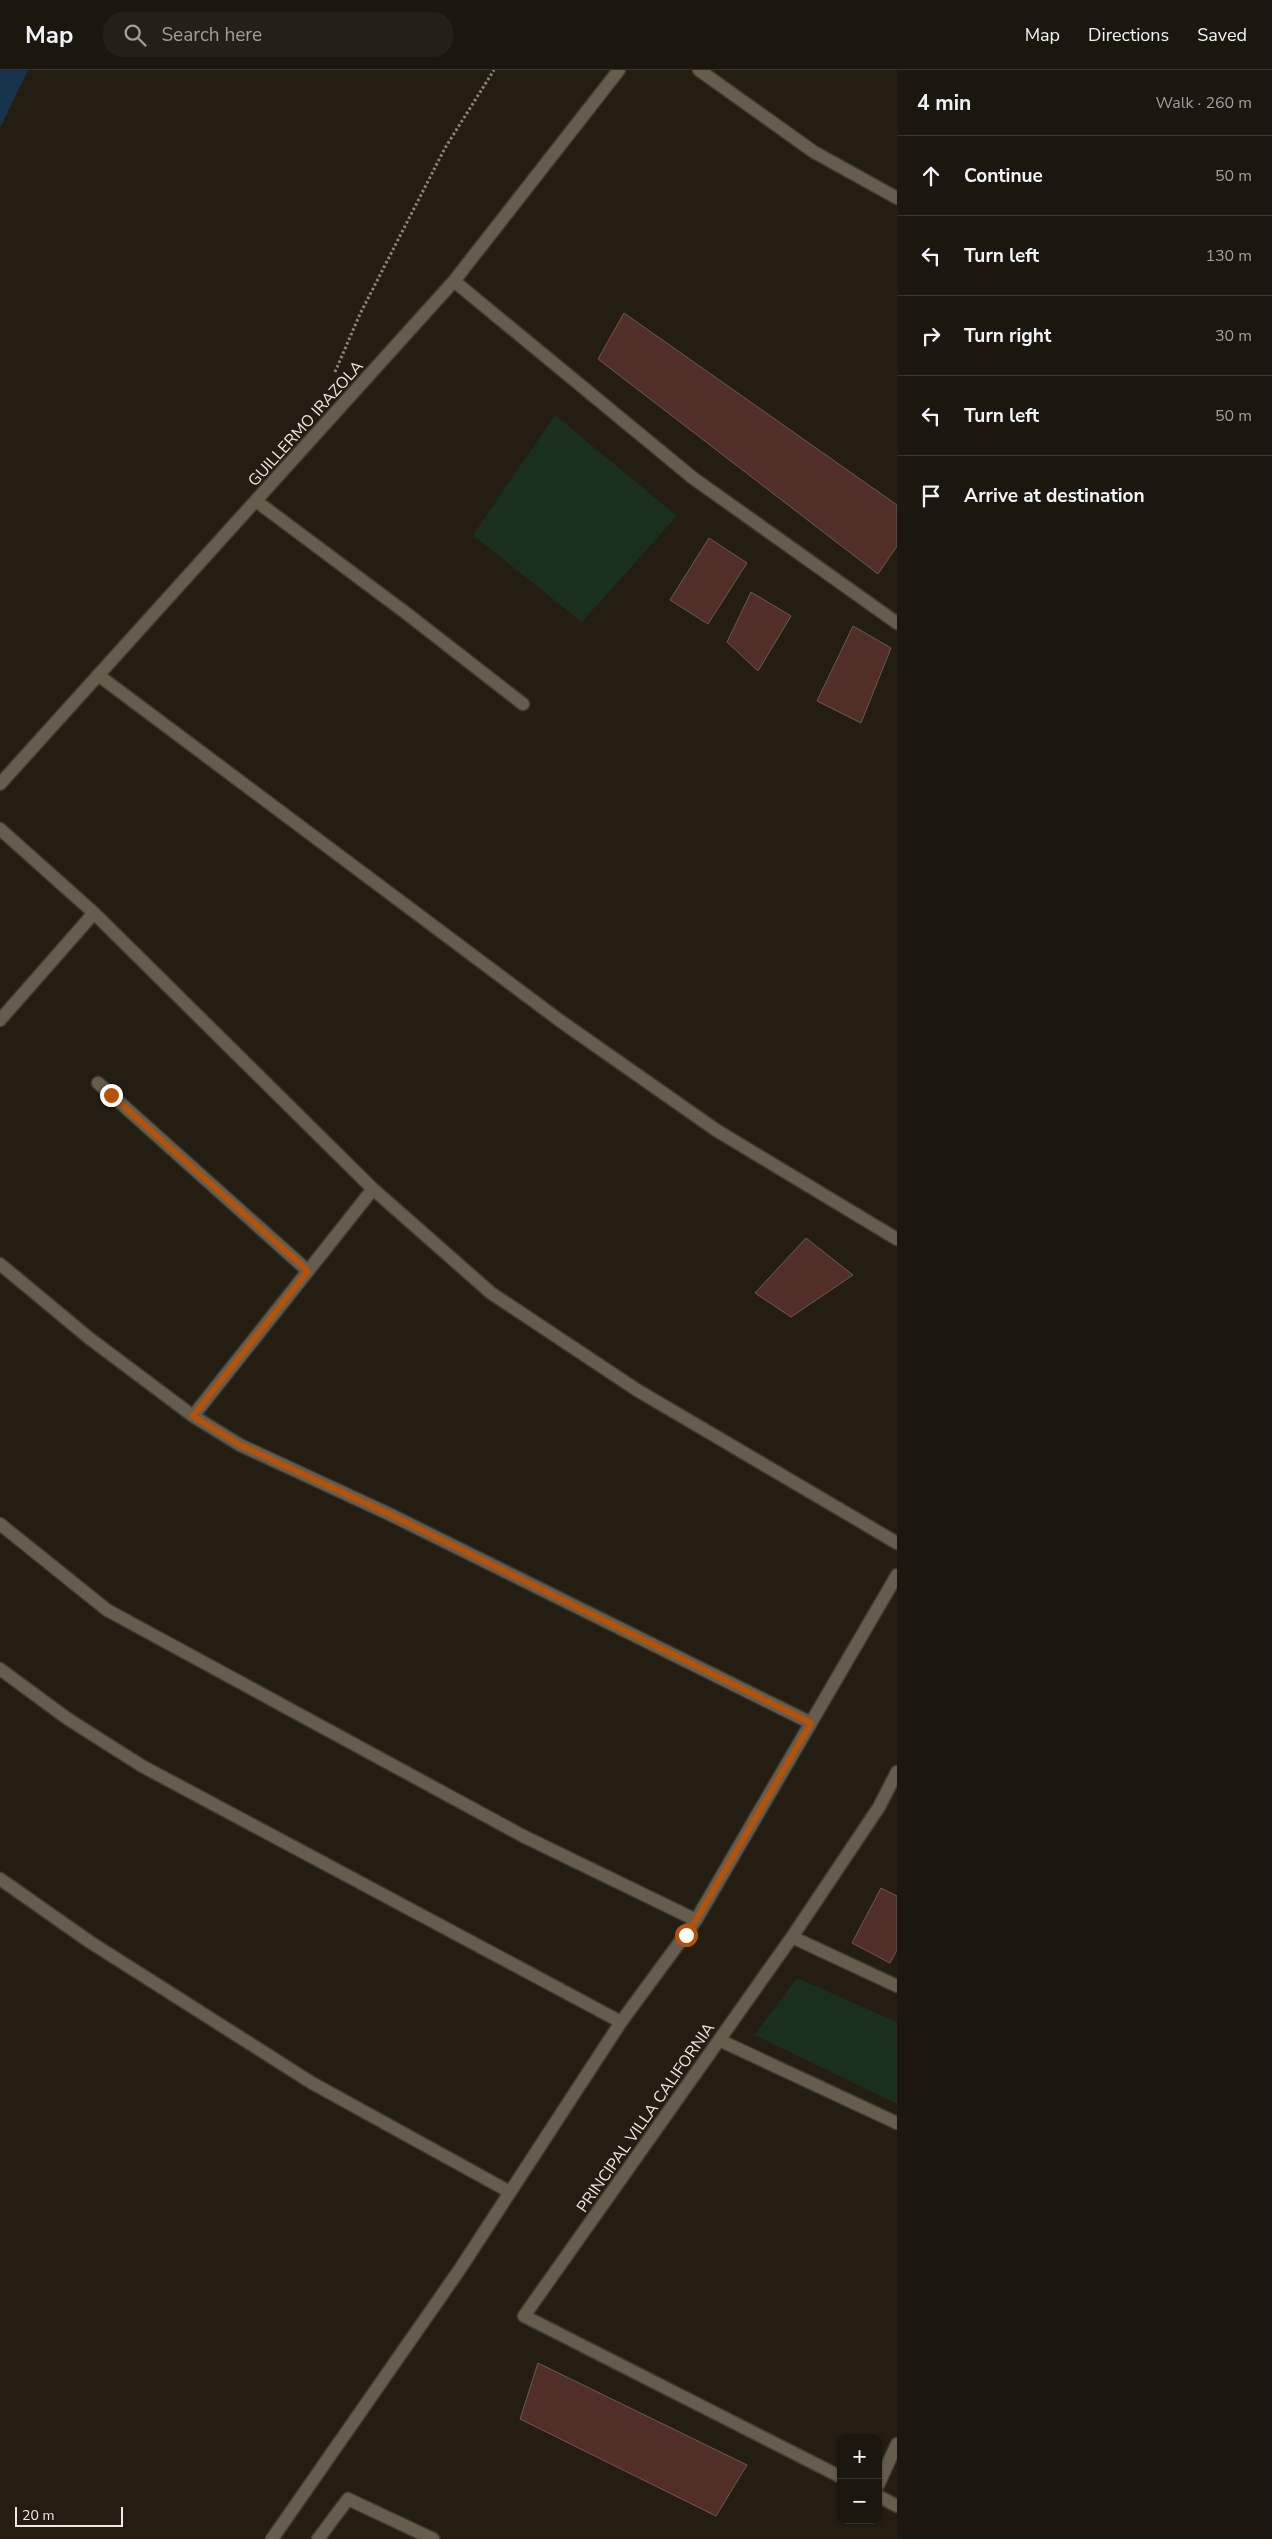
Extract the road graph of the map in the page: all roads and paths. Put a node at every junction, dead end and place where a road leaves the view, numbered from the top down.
1 (494, 70) edge
2 (619, 70) edge
3 (699, 70) edge
4 (897, 198) edge
5 (454, 281) junction
6 (334, 375) dead end
7 (256, 501) junction
8 (897, 623) edge
9 (98, 675) junction
10 (523, 704) dead end
11 (0, 784) edge
12 (0, 829) edge
13 (94, 913) junction
14 (0, 1020) edge
15 (98, 1083) dead end
16 (374, 1189) junction
17 (897, 1239) edge
18 (0, 1264) edge
19 (308, 1271) junction
20 (193, 1416) junction
21 (0, 1524) edge
22 (897, 1543) edge
23 (897, 1575) edge
24 (0, 1669) edge
25 (811, 1723) junction
26 (897, 1772) edge
27 (891, 1796) edge
28 (0, 1879) edge
29 (696, 1920) junction
30 (792, 1937) junction
31 (897, 1986) edge
32 (621, 2022) junction
33 (719, 2040) junction
34 (897, 2123) edge
35 (510, 2192) junction
36 (897, 2444) edge
37 (837, 2475) edge
38 (881, 2479) edge
39 (882, 2498) edge
40 (897, 2506) edge
41 (272, 2539) edge
42 (318, 2539) edge
43 (433, 2539) edge

1 - 6 path
2 - 5 street, GUILLERMO IRAZOLA
3 - 4 street
5 - 7 street, GUILLERMO IRAZOLA
5 - 8 street
7 - 9 street, GUILLERMO IRAZOLA
7 - 10 street
9 - 11 street, GUILLERMO IRAZOLA
9 - 17 street
12 - 13 street
13 - 14 street
13 - 16 street
15 - 19 street
16 - 19 street
16 - 22 street
18 - 20 street
19 - 20 street
20 - 25 street
21 - 29 street
23 - 25 street
24 - 32 street
25 - 29 street
26 - 27 street, PRINCIPAL VILLA CALIFORNIA
27 - 30 street, PRINCIPAL VILLA CALIFORNIA
28 - 35 street
29 - 32 street
30 - 31 street
30 - 33 street, PRINCIPAL VILLA CALIFORNIA
32 - 35 street
33 - 34 street
33 - 37 street, PRINCIPAL VILLA CALIFORNIA
35 - 41 street
36 - 38 street
39 - 40 street
42 - 43 street

